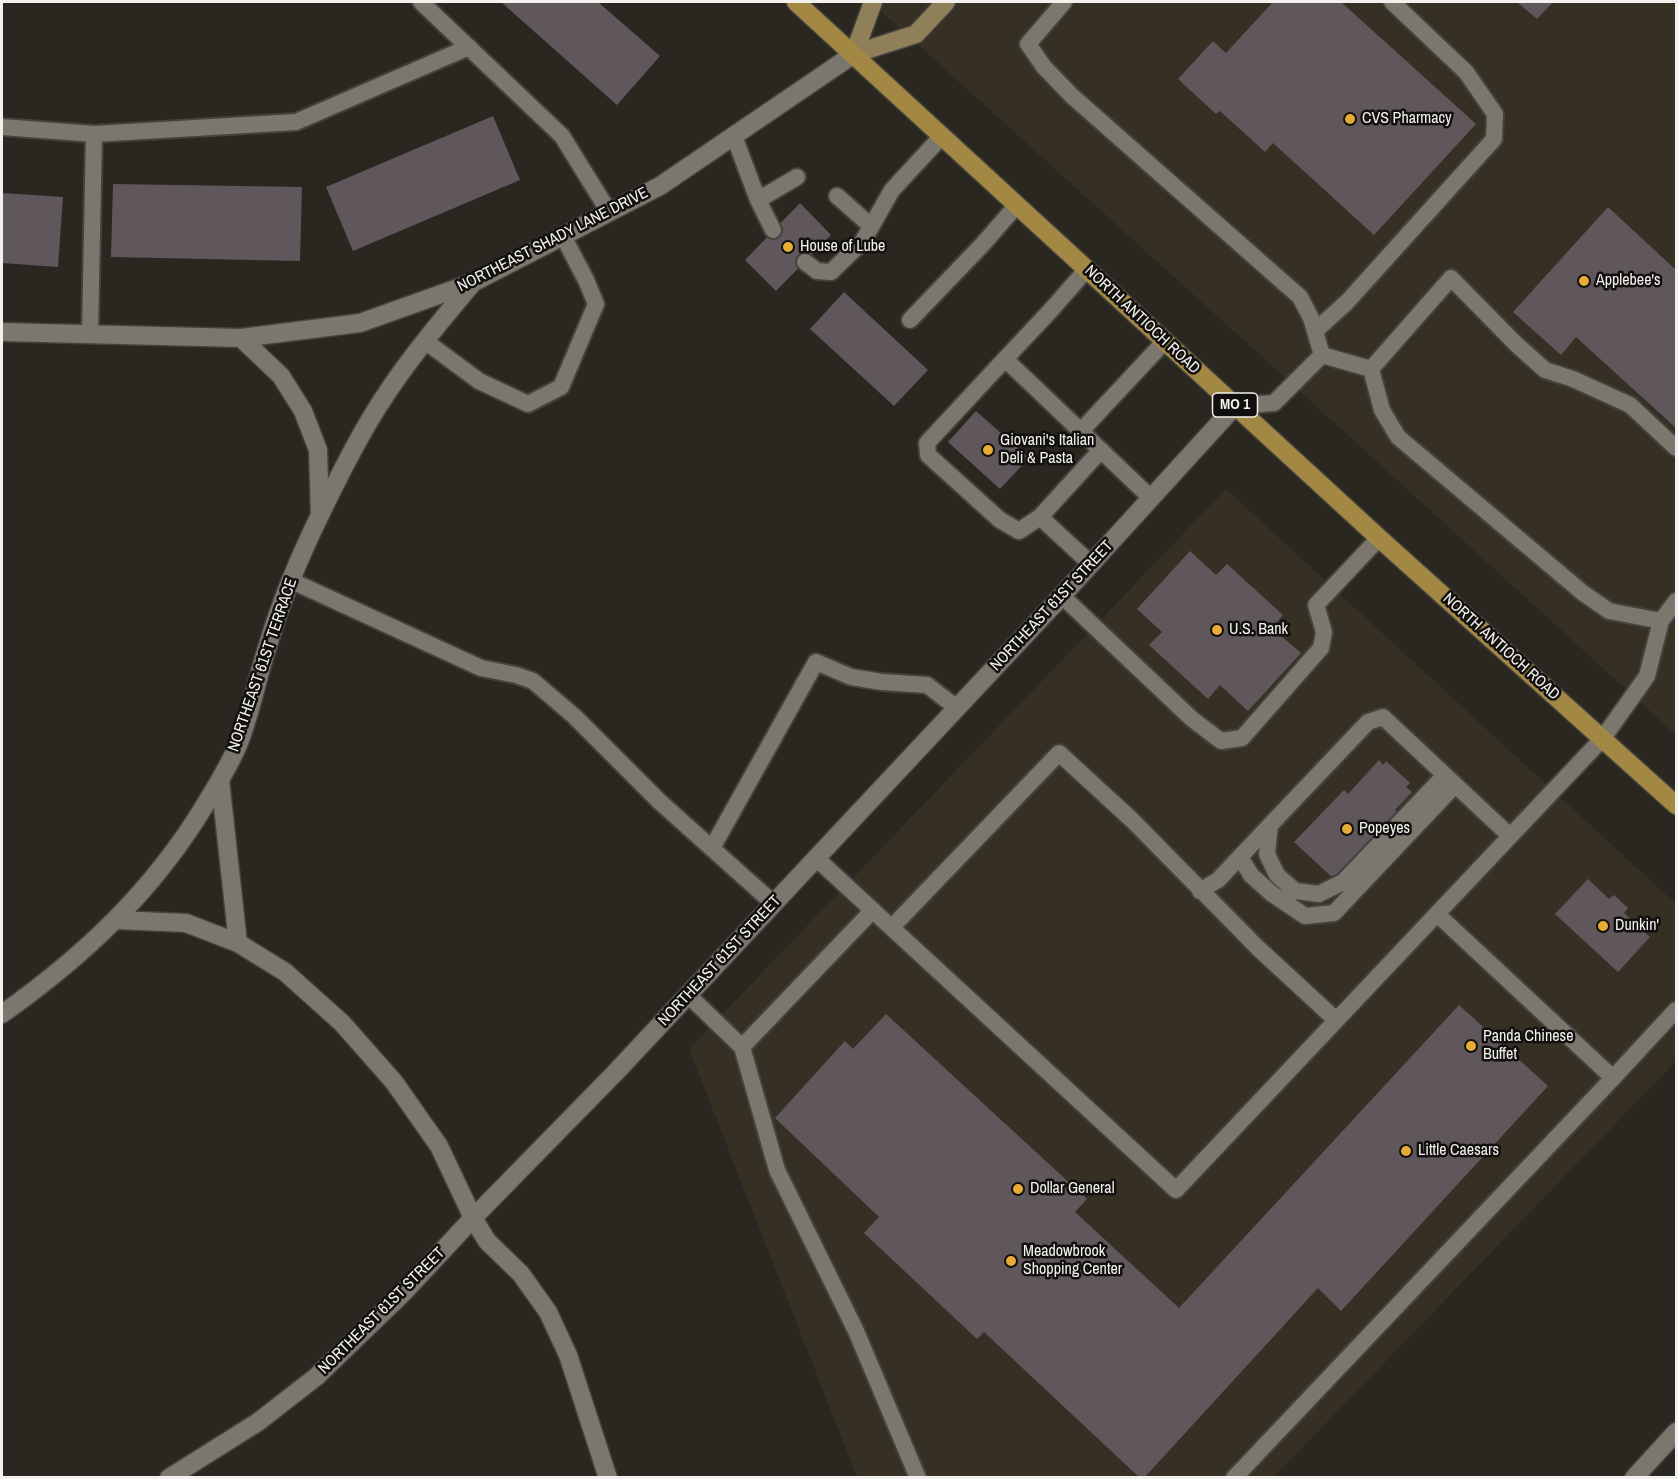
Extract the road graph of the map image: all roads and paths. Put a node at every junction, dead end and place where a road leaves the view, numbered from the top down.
1 (421, 2) edge
2 (796, 2) edge
3 (873, 2) edge
4 (946, 2) edge
5 (1064, 2) edge
6 (1392, 2) edge
7 (469, 47) junction
8 (854, 54) junction
9 (2, 127) edge
10 (94, 134) junction
11 (734, 136) junction
12 (942, 136) junction
13 (797, 177) dead end
14 (837, 196) dead end
15 (758, 200) junction
16 (1017, 205) junction
17 (609, 212) junction
18 (871, 226) junction
19 (773, 230) dead end
20 (563, 236) junction
21 (805, 262) dead end
22 (1087, 269) junction
23 (472, 283) junction
24 (910, 320) dead end
25 (1315, 331) junction
26 (2, 332) edge
27 (90, 334) junction
28 (240, 338) junction
29 (425, 341) junction
30 (1165, 341) junction
31 (1322, 355) junction
32 (1005, 359) junction
33 (1371, 369) junction
34 (1235, 406) junction
35 (1081, 431) junction
36 (1677, 448) edge
37 (1101, 450) junction
38 (1151, 498) junction
39 (320, 516) junction
40 (1040, 517) junction
41 (1379, 538) junction
42 (1091, 564) junction
43 (292, 581) junction
44 (1062, 596) junction
45 (1677, 601) edge
46 (1661, 621) junction
47 (957, 708) junction
48 (1603, 738) junction
49 (220, 780) junction
50 (1450, 780) junction
51 (1677, 805) edge
52 (1270, 825) junction
53 (1510, 836) junction
54 (712, 848) junction
55 (1240, 857) junction
56 (816, 858) junction
57 (1200, 891) junction
58 (773, 903) junction
59 (873, 909) junction
60 (1437, 914) junction
61 (117, 920) junction
62 (892, 927) junction
63 (238, 943) junction
64 (688, 995) junction
65 (1677, 1010) edge
66 (2, 1014) edge
67 (1336, 1020) junction
68 (742, 1047) junction
69 (1613, 1078) junction
70 (473, 1218) junction
71 (1677, 1432) edge
72 (170, 1478) edge
73 (608, 1478) edge
74 (918, 1478) edge
75 (1234, 1478) edge
76 (1634, 1478) edge

1 - 7 lane
2 - 8 main road, NORTH ANTIOCH ROAD / MO 1
3 - 8 street
4 - 8 street
5 - 25 lane
6 - 25 lane
7 - 10 lane
7 - 17 lane
8 - 11 street, NORTHEAST SHADY LANE DRIVE
8 - 12 main road, NORTH ANTIOCH ROAD / MO 1
9 - 10 lane
10 - 27 lane
11 - 15 lane
11 - 17 street, NORTHEAST SHADY LANE DRIVE
12 - 16 main road, NORTH ANTIOCH ROAD / MO 1
12 - 18 lane
13 - 15 lane
14 - 18 lane
15 - 19 lane
16 - 22 main road, NORTH ANTIOCH ROAD / MO 1
16 - 24 lane
17 - 20 street, NORTHEAST SHADY LANE DRIVE
18 - 21 lane
20 - 23 street, NORTHEAST SHADY LANE DRIVE
20 - 29 lane
22 - 30 main road, NORTH ANTIOCH ROAD / MO 1
22 - 32 lane
23 - 28 street, NORTHEAST SHADY LANE DRIVE
23 - 29 street, NORTHEAST 61ST TERRACE
25 - 31 lane
26 - 27 street, NORTHEAST SHADY LANE DRIVE
27 - 28 street, NORTHEAST SHADY LANE DRIVE
28 - 39 street, NORTHEAST 61ST TERRACE
29 - 39 street, NORTHEAST 61ST TERRACE
30 - 34 main road, NORTH ANTIOCH ROAD / MO 1
30 - 35 lane
31 - 33 lane
31 - 34 lane
32 - 35 lane
32 - 40 lane
33 - 36 lane
33 - 46 lane
34 - 38 street, NORTHEAST 61ST STREET
34 - 41 main road, NORTH ANTIOCH ROAD / MO 1
35 - 37 lane
37 - 38 lane
37 - 40 lane
38 - 42 street, NORTHEAST 61ST STREET
39 - 43 street, NORTHEAST 61ST TERRACE
40 - 42 lane
41 - 44 lane
41 - 48 main road, NORTH ANTIOCH ROAD / MO 1
42 - 44 street, NORTHEAST 61ST STREET
43 - 49 street, NORTHEAST 61ST TERRACE
43 - 54 lane
44 - 47 street, NORTHEAST 61ST STREET
45 - 46 lane
46 - 48 lane
47 - 54 lane
47 - 56 street, NORTHEAST 61ST STREET
48 - 51 main road, NORTH ANTIOCH ROAD / MO 1
48 - 53 lane
49 - 61 street, NORTHEAST 61ST TERRACE
49 - 63 street
50 - 52 lane
50 - 52 lane
50 - 53 lane
50 - 55 lane
52 - 55 lane
53 - 60 lane
54 - 58 lane
55 - 57 lane
56 - 58 street, NORTHEAST 61ST STREET
56 - 59 lane
57 - 62 lane
57 - 67 lane
58 - 64 street, NORTHEAST 61ST STREET
59 - 62 lane
59 - 68 lane
60 - 67 lane
60 - 69 lane
61 - 63 street
61 - 66 street, NORTHEAST 61ST TERRACE
62 - 67 lane
63 - 70 street
64 - 68 lane
64 - 70 street, NORTHEAST 61ST STREET
65 - 69 lane
68 - 74 lane
69 - 75 lane
70 - 72 street, NORTHEAST 61ST STREET
70 - 73 street
71 - 76 street

